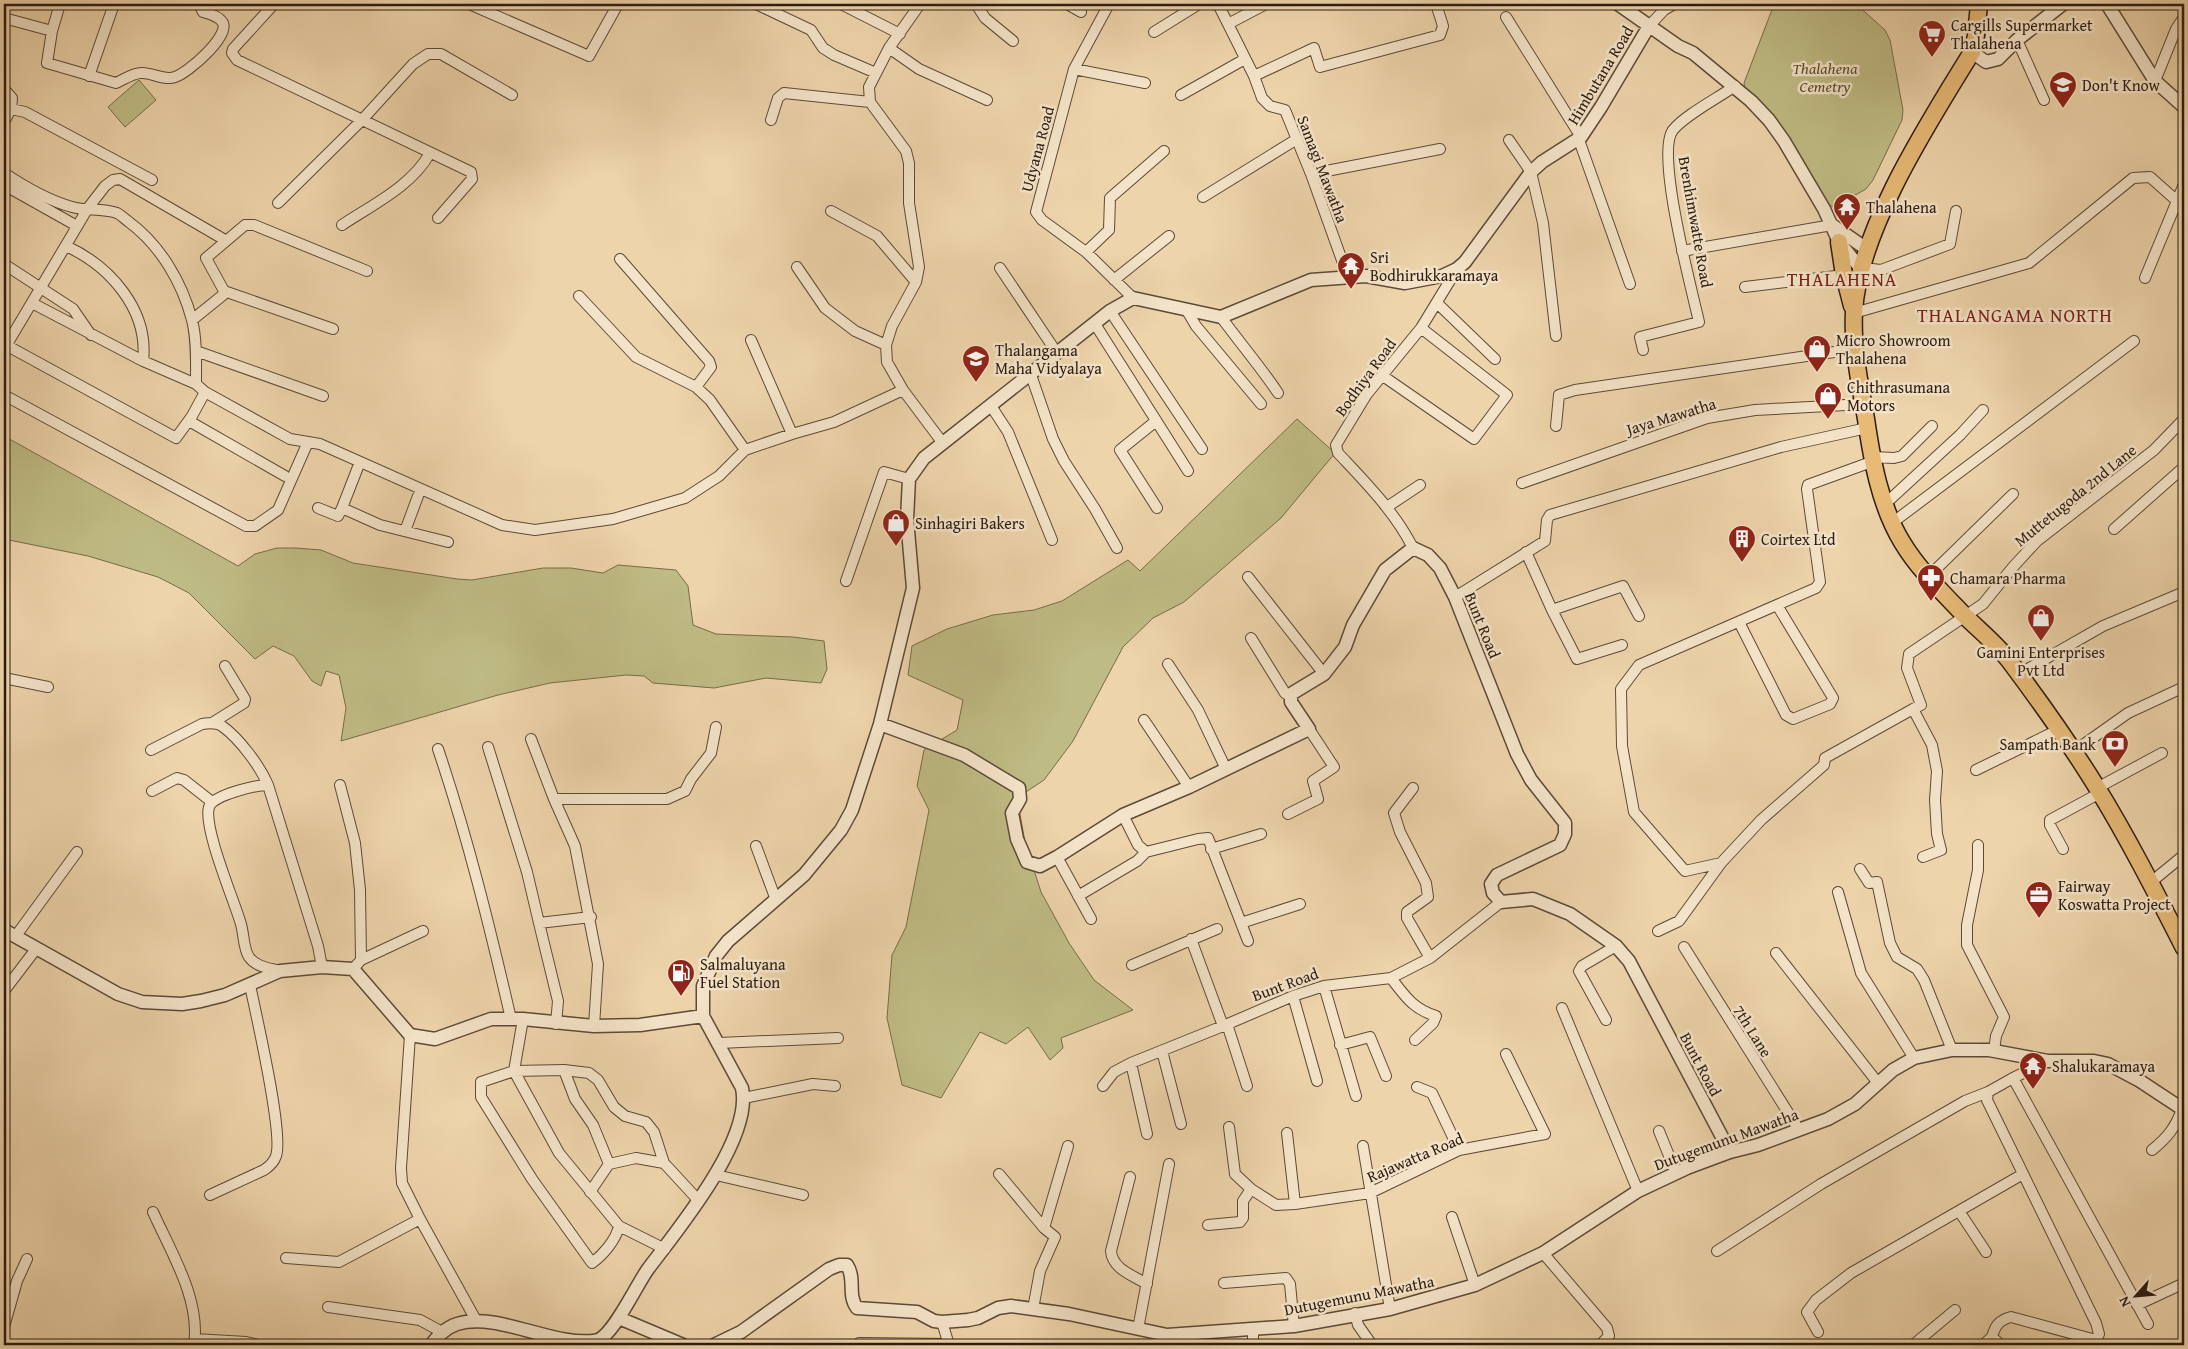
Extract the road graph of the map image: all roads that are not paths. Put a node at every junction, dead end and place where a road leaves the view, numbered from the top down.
1 (60, 4) edge
2 (114, 4) edge
3 (200, 4) edge
4 (274, 4) edge
5 (469, 4) edge
6 (618, 4) edge
7 (756, 4) edge
8 (841, 4) edge
9 (920, 4) edge
10 (976, 4) edge
11 (1067, 4) edge
12 (1109, 4) edge
13 (1198, 4) edge
14 (1218, 4) edge
15 (1266, 4) edge
16 (1436, 4) edge
17 (1618, 4) edge
18 (1674, 4) edge
19 (1979, 4) edge
20 (2063, 4) edge
21 (2107, 4) edge
22 (1081, 12) dead end
23 (2184, 16) edge
24 (1506, 17) dead end
25 (4, 18) edge
26 (1228, 24) junction
27 (1649, 26) junction
28 (52, 30) junction
29 (1154, 32) dead end
30 (900, 34) junction
31 (2017, 40) junction
32 (1013, 41) dead end
33 (889, 48) junction
34 (1972, 52) junction
35 (1245, 59) junction
36 (1074, 69) junction
37 (876, 73) junction
38 (89, 76) junction
39 (1254, 76) junction
40 (2155, 81) junction
41 (1145, 83) dead end
42 (1735, 86) junction
43 (4, 89) edge
44 (1181, 95) dead end
45 (512, 96) dead end
46 (987, 100) dead end
47 (2044, 100) dead end
48 (870, 102) junction
49 (2184, 107) edge
50 (11, 110) junction
51 (362, 120) junction
52 (771, 120) dead end
53 (4, 122) edge
54 (1580, 138) junction
55 (1297, 139) junction
56 (1509, 140) dead end
57 (1440, 149) dead end
58 (1164, 151) dead end
59 (430, 153) junction
60 (1531, 172) junction
61 (4, 173) edge
62 (1311, 174) junction
63 (152, 180) dead end
64 (2184, 184) edge
65 (4, 185) edge
66 (1203, 197) dead end
67 (2177, 201) junction
68 (278, 203) dead end
69 (88, 208) junction
70 (831, 211) dead end
71 (1956, 211) dead end
72 (438, 218) dead end
73 (342, 225) dead end
74 (1832, 225) junction
75 (77, 226) junction
76 (1169, 236) dead end
77 (225, 240) junction
78 (1839, 242) junction
79 (66, 246) junction
80 (1868, 250) junction
81 (1682, 251) junction
82 (1086, 252) junction
83 (620, 259) dead end
84 (4, 264) edge
85 (797, 267) dead end
86 (1000, 268) dead end
87 (1863, 268) junction
88 (1457, 269) junction
89 (367, 271) dead end
90 (1844, 275) junction
91 (1348, 277) junction
92 (2146, 278) dead end
93 (1114, 280) junction
94 (916, 282) junction
95 (1630, 284) dead end
96 (42, 287) junction
97 (1745, 287) dead end
98 (224, 291) junction
99 (579, 296) dead end
100 (1133, 298) junction
101 (32, 303) junction
102 (1438, 303) junction
103 (1186, 309) junction
104 (1110, 311) junction
105 (1854, 313) junction
106 (1221, 317) junction
107 (192, 320) junction
108 (1094, 324) junction
109 (1421, 328) junction
110 (333, 329) dead end
111 (91, 336) junction
112 (1556, 336) dead end
113 (751, 340) dead end
114 (2134, 340) dead end
115 (5, 345) edge
116 (886, 345) junction
117 (1855, 349) junction
118 (1642, 350) dead end
119 (196, 351) junction
120 (1058, 353) junction
121 (1495, 359) dead end
122 (143, 362) junction
123 (1031, 375) junction
124 (1383, 376) junction
125 (196, 384) junction
126 (696, 388) junction
127 (903, 390) junction
128 (205, 392) junction
129 (1278, 393) dead end
130 (4, 395) edge
131 (323, 396) dead end
132 (1261, 404) dead end
133 (1864, 404) junction
134 (991, 406) junction
135 (1983, 410) dead end
136 (2184, 419) edge
137 (190, 420) junction
138 (1156, 421) junction
139 (1556, 426) dead end
140 (1932, 426) dead end
141 (1867, 428) junction
142 (792, 434) junction
143 (308, 442) junction
144 (942, 442) junction
145 (1202, 449) dead end
146 (745, 450) junction
147 (1873, 459) junction
148 (358, 467) dead end
149 (2184, 467) edge
150 (1188, 471) dead end
151 (285, 476) dead end
152 (909, 479) junction
153 (1522, 483) dead end
154 (1420, 485) dead end
155 (2013, 494) dead end
156 (418, 496) dead end
157 (1885, 504) junction
158 (1387, 507) junction
159 (318, 508) dead end
160 (342, 508) junction
161 (1157, 508) dead end
162 (1892, 523) junction
163 (2114, 529) dead end
164 (405, 531) junction
165 (1052, 540) dead end
166 (448, 542) dead end
167 (1117, 548) dead end
168 (1413, 548) junction
169 (1526, 552) junction
170 (1929, 576) junction
171 (1248, 577) dead end
172 (846, 581) dead end
173 (2184, 592) edge
174 (1454, 597) junction
175 (1777, 605) junction
176 (1552, 610) junction
177 (1639, 616) dead end
178 (1966, 617) junction
179 (1739, 622) junction
180 (1251, 638) dead end
181 (1622, 645) dead end
182 (1168, 664) dead end
183 (225, 666) dead end
184 (1324, 674) junction
185 (2019, 674) junction
186 (4, 678) edge
187 (48, 687) dead end
188 (2184, 687) edge
189 (1291, 697) junction
190 (1913, 709) junction
191 (1144, 720) dead end
192 (212, 723) junction
193 (880, 724) junction
194 (716, 727) dead end
195 (1309, 730) junction
196 (2058, 730) junction
197 (531, 739) dead end
198 (488, 747) dead end
199 (151, 750) dead end
200 (438, 750) dead end
201 (2073, 752) junction
202 (2162, 753) dead end
203 (1226, 769) junction
204 (1976, 770) dead end
205 (268, 785) junction
206 (340, 785) dead end
207 (1189, 787) junction
208 (1413, 788) dead end
209 (2098, 790) junction
210 (152, 791) dead end
211 (554, 799) junction
212 (212, 802) junction
213 (1288, 814) dead end
214 (1123, 815) junction
215 (1261, 834) dead end
216 (1978, 845) dead end
217 (756, 846) dead end
218 (1211, 849) junction
219 (2062, 849) dead end
220 (77, 852) dead end
221 (1146, 852) junction
222 (2184, 855) edge
223 (1057, 857) junction
224 (1923, 857) dead end
225 (1721, 863) junction
226 (1860, 869) dead end
227 (2150, 882) junction
228 (1838, 892) dead end
229 (1078, 896) junction
230 (776, 900) junction
231 (1501, 902) junction
232 (1300, 904) dead end
233 (591, 917) junction
234 (1091, 919) dead end
235 (540, 923) junction
236 (1241, 923) junction
237 (4, 930) edge
238 (1217, 930) dead end
239 (423, 931) dead end
240 (1658, 931) dead end
241 (15, 937) junction
242 (1191, 939) junction
243 (1248, 941) dead end
244 (1616, 946) junction
245 (1684, 947) dead end
246 (2184, 948) edge
247 (36, 949) junction
248 (1776, 953) dead end
249 (1430, 958) junction
250 (357, 964) junction
251 (1132, 965) dead end
252 (322, 967) junction
253 (280, 971) junction
254 (1391, 978) junction
255 (250, 985) junction
256 (1324, 986) junction
257 (4, 991) edge
258 (1292, 996) junction
259 (1562, 1008) dead end
260 (703, 1016) junction
261 (517, 1019) junction
262 (1606, 1020) dead end
263 (556, 1024) junction
264 (1225, 1025) junction
265 (594, 1026) junction
266 (410, 1035) junction
267 (838, 1038) dead end
268 (1415, 1040) dead end
269 (719, 1043) junction
270 (1340, 1045) junction
271 (1952, 1050) junction
272 (1162, 1051) junction
273 (1994, 1051) junction
274 (1506, 1054) dead end
275 (1914, 1058) junction
276 (2048, 1061) junction
277 (1131, 1063) junction
278 (564, 1070) junction
279 (514, 1071) junction
280 (1386, 1076) dead end
281 (2013, 1078) junction
282 (1317, 1081) dead end
283 (1878, 1083) junction
284 (835, 1086) dead end
285 (1103, 1086) dead end
286 (1246, 1086) dead end
287 (1417, 1087) dead end
288 (1988, 1092) junction
289 (1356, 1096) dead end
290 (744, 1098) junction
291 (2183, 1110) edge
292 (1181, 1124) dead end
293 (1229, 1127) dead end
294 (1799, 1130) junction
295 (1659, 1131) dead end
296 (1286, 1133) dead end
297 (1147, 1134) dead end
298 (1068, 1146) dead end
299 (1363, 1146) dead end
300 (1459, 1150) junction
301 (2152, 1150) dead end
302 (1730, 1152) junction
303 (664, 1163) junction
304 (609, 1164) junction
305 (1168, 1164) dead end
306 (1676, 1173) junction
307 (999, 1174) dead end
308 (2022, 1174) junction
309 (716, 1175) junction
310 (1130, 1177) dead end
311 (1251, 1190) junction
312 (1638, 1191) junction
313 (590, 1192) junction
314 (1370, 1193) junction
315 (210, 1195) dead end
316 (803, 1195) dead end
317 (698, 1201) junction
318 (1295, 1204) junction
319 (1959, 1211) junction
320 (153, 1212) dead end
321 (1452, 1217) dead end
322 (420, 1219) junction
323 (1208, 1225) dead end
324 (619, 1226) junction
325 (1044, 1228) junction
326 (665, 1249) junction
327 (1717, 1251) dead end
328 (1986, 1252) dead end
329 (1543, 1253) junction
330 (286, 1258) dead end
331 (27, 1259) dead end
332 (1224, 1283) dead end
333 (1148, 1284) junction
334 (1475, 1284) junction
335 (2180, 1285) dead end
336 (2137, 1305) junction
337 (328, 1307) dead end
338 (1033, 1309) junction
339 (1390, 1309) junction
340 (1955, 1310) dead end
341 (1355, 1313) junction
342 (619, 1318) junction
343 (477, 1322) junction
344 (942, 1322) junction
345 (2148, 1324) dead end
346 (1294, 1326) junction
347 (4, 1327) edge
348 (1138, 1329) junction
349 (1252, 1330) junction
350 (442, 1332) junction
351 (1818, 1332) dead end
352 (1992, 1337) junction
353 (1167, 1340) edge
354 (195, 1342) edge
355 (555, 1342) edge
356 (2099, 1342) edge
357 (949, 1344) edge
358 (258, 1345) edge
359 (431, 1345) edge
360 (582, 1345) edge
361 (684, 1345) edge
362 (714, 1345) edge
363 (857, 1345) edge
364 (1254, 1345) edge
365 (1372, 1345) edge
366 (1600, 1345) edge
367 (1913, 1345) edge
368 (1983, 1345) edge
369 (2002, 1345) edge

1 - 28 street
2 - 38 street
3 - 38 street
4 - 51 street
5 - 6 street
7 - 37 street
8 - 30 street
9 - 30 street
10 - 32 street
11 - 22 street
12 - 36 street, Udyana Road
13 - 29 street
14 - 26 street, Samagi Mawatha
15 - 26 street
16 - 39 street
17 - 27 street
18 - 27 street
19 - 34 main road
20 - 31 street
21 - 40 street
23 - 40 street
24 - 54 street
25 - 28 street
26 - 35 street, Samagi Mawatha
27 - 42 street
27 - 54 street, Himbutana Road
28 - 38 street
30 - 33 street
31 - 34 street
31 - 47 street
33 - 37 street
33 - 46 street
34 - 80 main road
35 - 39 street, Samagi Mawatha
35 - 44 street
36 - 41 street
36 - 82 street, Udyana Road
37 - 48 street
39 - 55 street, Samagi Mawatha
40 - 49 street
42 - 74 street
42 - 81 street, Brenhimwatte Road
43 - 50 street
45 - 51 street
48 - 52 street
48 - 94 street
50 - 53 street
50 - 63 street
51 - 59 street
51 - 68 street
54 - 60 street, Himbutana Road
54 - 95 street
55 - 62 street, Samagi Mawatha
55 - 66 street
56 - 60 street
57 - 62 street
58 - 82 street
59 - 72 street
59 - 73 street
60 - 88 street, Himbutana Road
60 - 112 street
61 - 69 street
62 - 91 street, Samagi Mawatha
64 - 67 street
65 - 75 street
67 - 92 street
67 - 105 street
69 - 75 street
69 - 77 street
69 - 107 street
70 - 94 street
71 - 87 street
74 - 78 street
74 - 80 street
74 - 81 street
75 - 79 street
76 - 93 street
77 - 89 street
77 - 98 street
78 - 87 street
78 - 90 main road
79 - 96 street
79 - 122 street
80 - 87 main road
81 - 118 street, Brenhimwatte Road
82 - 93 street, Udyana Road
83 - 126 street
84 - 96 street
85 - 116 street
86 - 120 street
87 - 105 main road
88 - 91 street
88 - 102 street, Bodhiya Road
90 - 97 street
90 - 105 main road
91 - 106 street
93 - 100 street, Udyana Road
94 - 116 street
96 - 101 street
96 - 111 street
98 - 107 street
98 - 110 street
99 - 126 street
100 - 103 street
100 - 104 street
101 - 111 street
101 - 115 street
102 - 109 street, Bodhiya Road
102 - 121 street
103 - 106 street
103 - 132 street
104 - 108 street
104 - 145 street
105 - 117 main road
106 - 129 street
107 - 119 street
108 - 120 street
108 - 138 street
109 - 124 street, Bodhiya Road
109 - 124 street
111 - 122 street
113 - 142 street
114 - 162 street
115 - 137 street
116 - 127 street
117 - 133 main road
117 - 139 street
119 - 125 street
119 - 131 street
120 - 123 street
122 - 125 street
123 - 134 street
123 - 167 street
124 - 158 street, Bodhiya Road
125 - 128 street
126 - 146 street
127 - 142 street
127 - 144 street
128 - 137 street
128 - 143 street
130 - 143 street
133 - 141 main road
133 - 153 street, Jaya Mawatha
134 - 144 street
134 - 165 street
135 - 157 street
136 - 178 street, Muttetugoda 2nd Lane
137 - 151 street
138 - 150 street
138 - 161 street
140 - 147 street
141 - 147 main road
141 - 169 street
142 - 146 street
143 - 146 street
144 - 152 street
147 - 157 main road
147 - 175 street
148 - 160 street
149 - 163 street
152 - 172 street
152 - 193 street
154 - 158 street
155 - 170 street
156 - 164 street
157 - 162 main road
158 - 168 street, Bodhiya Road
159 - 160 street
160 - 164 street
162 - 170 main road
164 - 166 street
168 - 174 street, Bunt Road
168 - 184 street
169 - 174 street
169 - 176 street
170 - 178 main road
171 - 184 street
173 - 185 street
174 - 231 street, Bunt Road
175 - 179 street
175 - 179 street
176 - 177 street
176 - 181 street
178 - 185 main road
178 - 190 street, Muttetugoda 2nd Lane
179 - 225 street
180 - 189 street
182 - 203 street
183 - 192 street
184 - 189 street
185 - 196 main road
186 - 187 street
188 - 201 street
189 - 195 street
190 - 224 street
190 - 225 street
191 - 207 street
192 - 199 street
192 - 205 street
193 - 223 street
193 - 230 street
194 - 211 street
195 - 203 street
195 - 213 street
196 - 201 main road
196 - 204 street
197 - 211 street
198 - 235 street
200 - 261 street
201 - 209 main road
202 - 209 street
203 - 207 street
205 - 212 street
205 - 252 street
206 - 250 street
207 - 214 street
208 - 249 street
209 - 219 street
209 - 227 main road
210 - 212 street
211 - 233 street
212 - 253 street
214 - 221 street
214 - 223 street
215 - 218 street
216 - 273 street
217 - 230 street
218 - 221 street
218 - 236 street
220 - 241 street
221 - 229 street
222 - 227 street
223 - 229 street
225 - 240 street
226 - 271 street
227 - 246 main road
228 - 275 street
229 - 234 street
230 - 260 street
231 - 244 street, Bunt Road
231 - 249 street, Bunt Road
232 - 236 street
233 - 235 street
233 - 265 street
235 - 263 street
236 - 243 street
237 - 241 street
238 - 242 street
239 - 250 street
241 - 247 street
242 - 251 street
242 - 264 street
244 - 262 street
244 - 302 street, Bunt Road
245 - 294 street, 7th Lane
247 - 255 street
247 - 257 street
248 - 283 street
249 - 254 street, Bunt Road
250 - 252 street
250 - 266 street
252 - 253 street
253 - 255 street
254 - 256 street, Bunt Road
254 - 268 street
255 - 315 street
256 - 258 street, Bunt Road
256 - 270 street
258 - 264 street, Bunt Road
258 - 282 street
259 - 312 street
260 - 265 street
260 - 269 street
261 - 263 street
261 - 266 street
261 - 279 street
263 - 265 street
264 - 272 street, Bunt Road
264 - 286 street
266 - 322 street
267 - 269 street
269 - 290 street
270 - 280 street
270 - 289 street
271 - 273 street, Dutugemunu Mawatha
271 - 275 street, Dutugemunu Mawatha
272 - 277 street, Bunt Road
272 - 292 street
273 - 276 street, Dutugemunu Mawatha
274 - 300 street, Rajawatta Road
275 - 283 street, Dutugemunu Mawatha
276 - 281 street
276 - 291 street, Dutugemunu Mawatha
277 - 285 street, Bunt Road
277 - 297 street
278 - 279 street
278 - 303 street
278 - 304 street
279 - 313 street
279 - 324 street
281 - 288 street
281 - 336 street
283 - 294 street, Dutugemunu Mawatha
284 - 290 street
287 - 300 street
288 - 308 street
288 - 327 street
290 - 309 street
291 - 301 street
293 - 311 street, Rajawatta Road
294 - 302 street, Dutugemunu Mawatha
295 - 306 street
296 - 318 street
298 - 325 street
299 - 314 street
300 - 314 street, Rajawatta Road
302 - 306 street, Dutugemunu Mawatha
303 - 304 street
303 - 317 street
304 - 313 street
305 - 333 street
306 - 312 street, Dutugemunu Mawatha
307 - 325 street
308 - 319 street
308 - 356 street
309 - 316 street
309 - 317 street
310 - 333 street
311 - 318 street, Rajawatta Road
311 - 323 street
312 - 329 street, Dutugemunu Mawatha
313 - 324 street
314 - 318 street, Rajawatta Road
314 - 339 street
317 - 326 street
319 - 328 street
319 - 351 street
320 - 354 street
321 - 334 street
322 - 330 street
322 - 343 street
324 - 326 street
325 - 338 street
326 - 342 street
329 - 334 street, Dutugemunu Mawatha
329 - 366 street
331 - 347 street
332 - 346 street
333 - 348 street
334 - 339 street, Dutugemunu Mawatha
335 - 336 street
336 - 345 street
337 - 350 street
338 - 344 street, Dutugemunu Mawatha
338 - 348 street, Dutugemunu Mawatha
339 - 341 street, Dutugemunu Mawatha
340 - 367 street
341 - 346 street, Dutugemunu Mawatha
341 - 365 street
342 - 360 street
342 - 361 street
343 - 350 street
343 - 355 street
344 - 357 street
344 - 362 street, Dutugemunu Mawatha
346 - 349 street, Dutugemunu Mawatha
348 - 353 street, Dutugemunu Mawatha
349 - 353 street, Dutugemunu Mawatha
349 - 364 street
350 - 359 street
352 - 356 street
352 - 368 street
352 - 369 street
354 - 358 street
355 - 360 street
357 - 363 street

